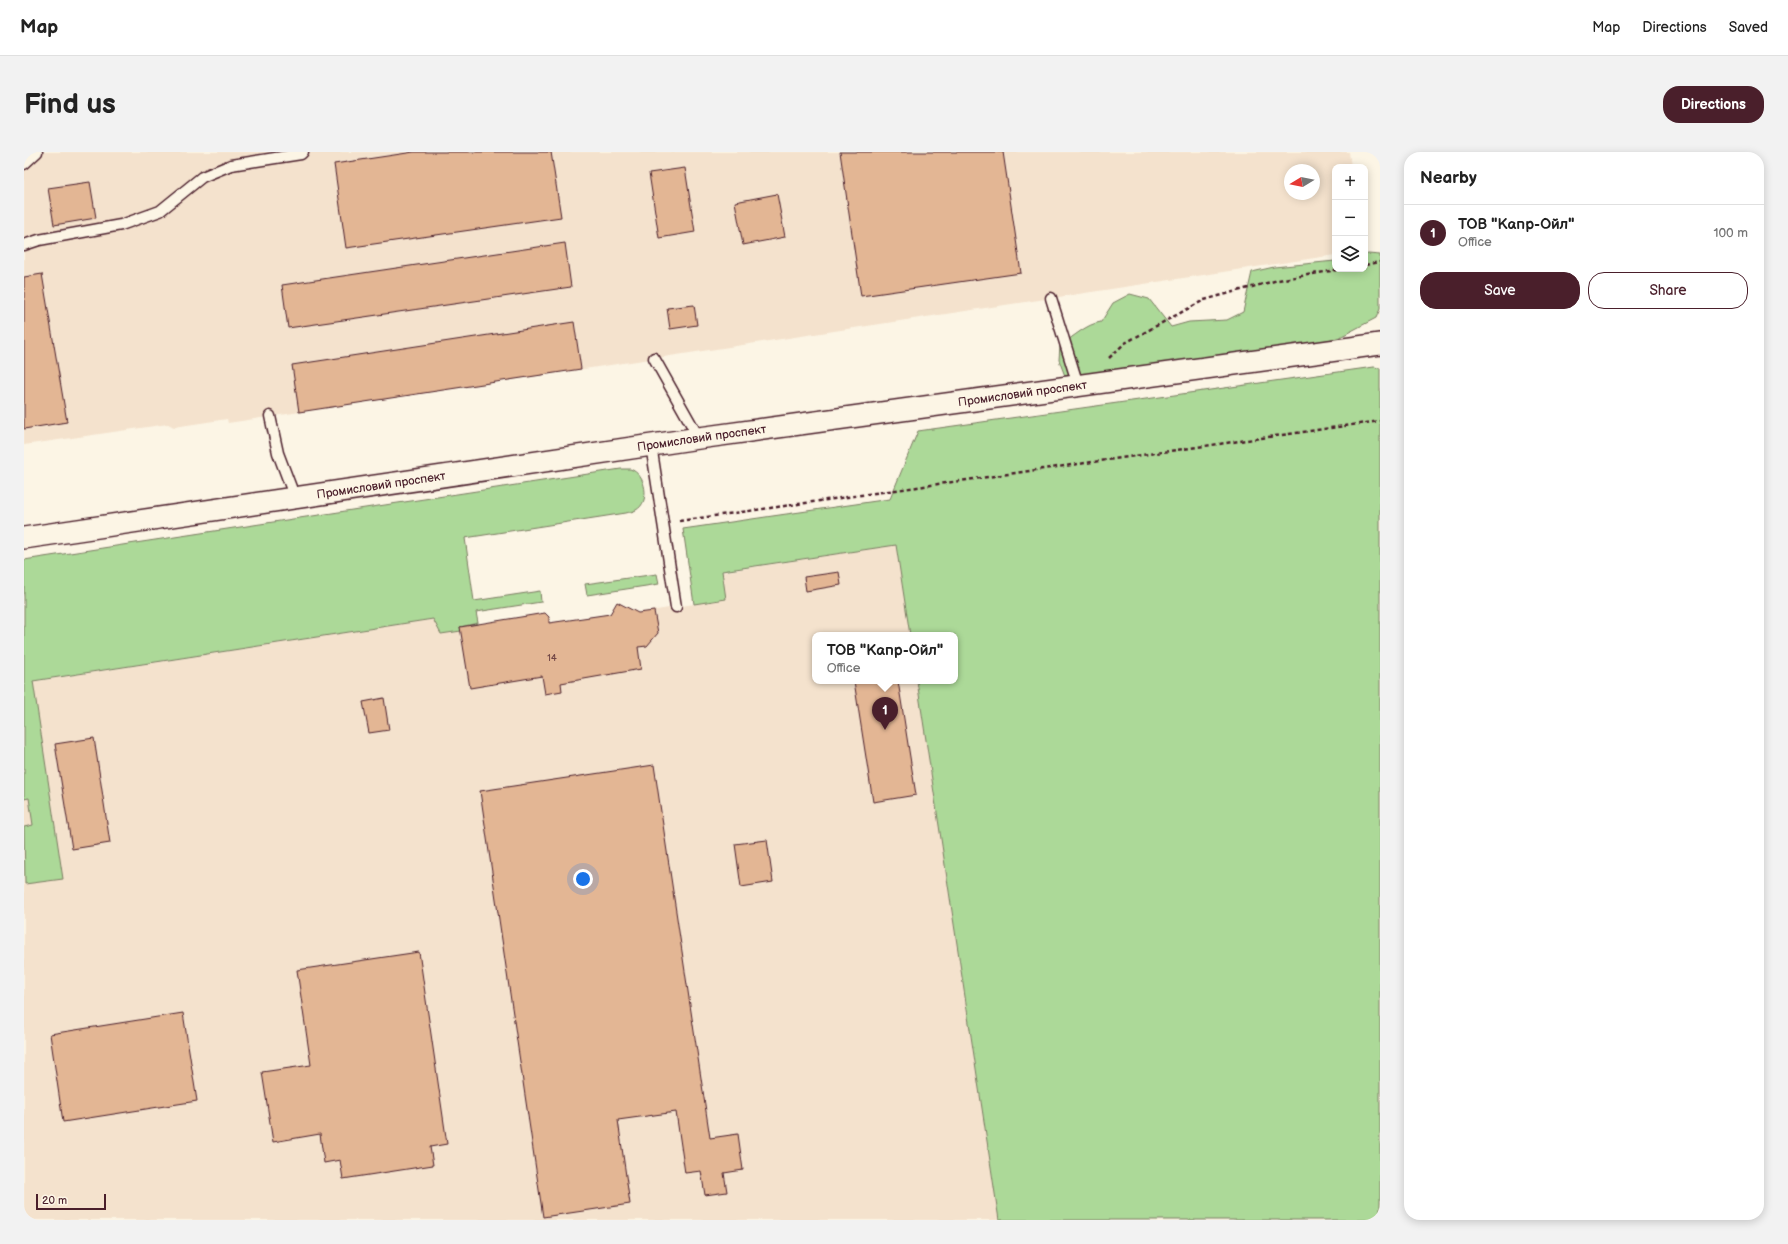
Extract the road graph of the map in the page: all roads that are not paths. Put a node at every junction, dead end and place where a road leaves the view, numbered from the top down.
1 (37, 152) edge
2 (303, 152) edge
3 (24, 164) edge
4 (24, 245) edge
5 (1052, 298) dead end
6 (1380, 344) edge
7 (654, 358) dead end
8 (1078, 385) junction
9 (270, 416) dead end
10 (699, 438) junction
11 (651, 445) junction
12 (295, 498) junction
13 (24, 538) edge
14 (676, 607) dead end

1 - 3 lane
2 - 4 lane
5 - 8 lane
6 - 8 street, Промисловий проспект
7 - 10 lane
8 - 10 street, Промисловий проспект
9 - 12 lane
10 - 11 street, Промисловий проспект
11 - 12 street, Промисловий проспект
11 - 14 lane
12 - 13 street, Промисловий проспект

